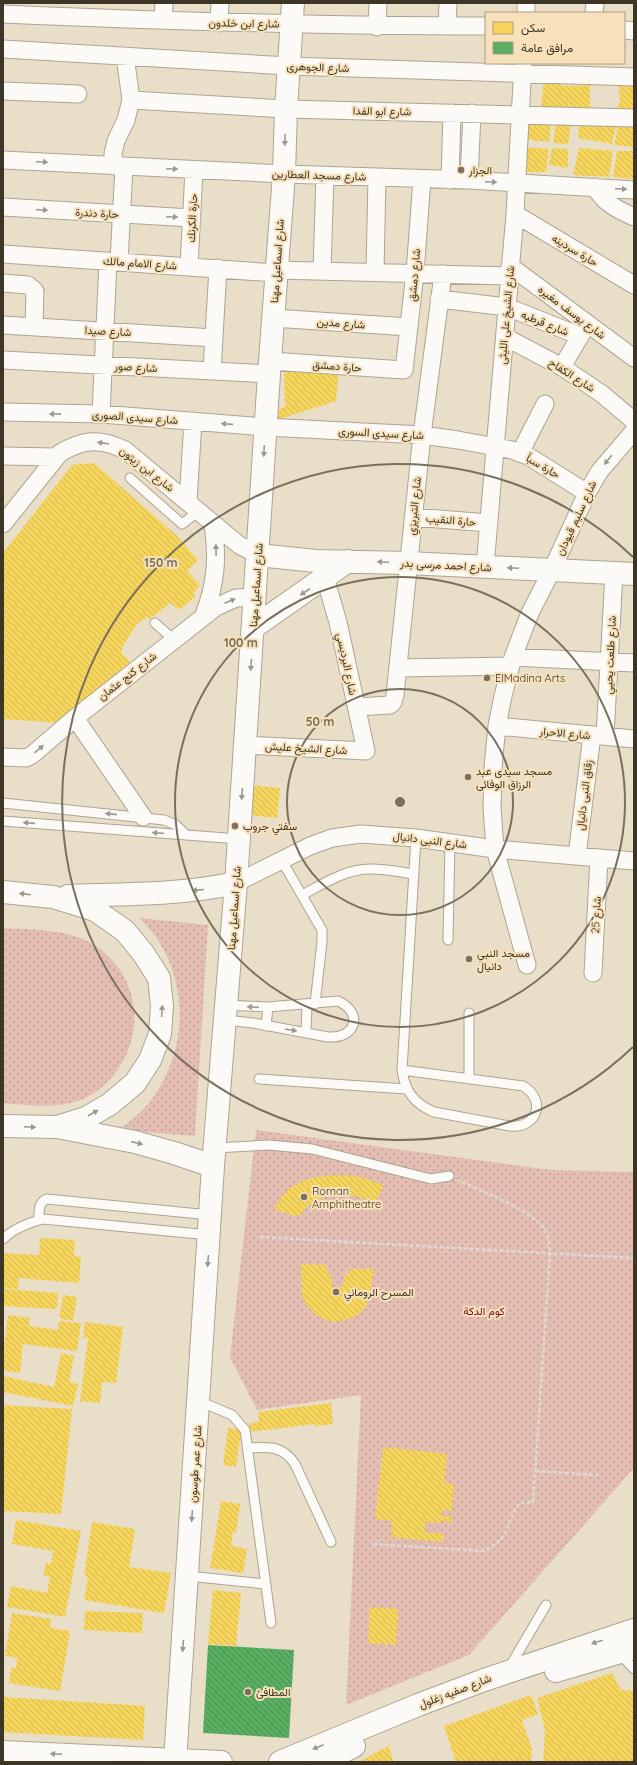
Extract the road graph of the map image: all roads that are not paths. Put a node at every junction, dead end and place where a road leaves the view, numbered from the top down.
1 (164, 3) edge
2 (220, 3) edge
3 (378, 3) edge
4 (448, 3) edge
5 (50, 9) edge
6 (108, 10) edge
7 (3, 14) edge
8 (292, 14) edge
9 (163, 20) junction
10 (219, 23) junction
11 (447, 26) junction
12 (485, 26) edge
13 (377, 27) junction
14 (3, 49) edge
15 (125, 56) junction
16 (289, 66) junction
17 (523, 68) edge
18 (634, 78) edge
19 (3, 91) edge
20 (78, 94) dead end
21 (131, 100) junction
22 (286, 109) junction
23 (452, 113) junction
24 (472, 113) junction
25 (521, 114) junction
26 (634, 118) edge
27 (3, 160) edge
28 (119, 166) junction
29 (194, 170) junction
30 (284, 174) junction
31 (325, 176) junction
32 (377, 178) junction
33 (422, 179) junction
34 (450, 180) junction
35 (469, 180) junction
36 (517, 183) junction
37 (595, 187) junction
38 (634, 190) edge
39 (3, 208) edge
40 (122, 214) junction
41 (515, 214) junction
42 (634, 217) edge
43 (192, 218) junction
44 (3, 254) edge
45 (114, 262) junction
46 (189, 267) junction
47 (218, 268) junction
48 (276, 271) junction
49 (322, 271) junction
50 (510, 271) junction
51 (375, 272) junction
52 (415, 273) junction
53 (443, 274) junction
54 (3, 283) edge
55 (634, 285) edge
56 (439, 299) junction
57 (507, 307) junction
58 (273, 318) junction
59 (3, 325) edge
60 (34, 326) junction
61 (409, 327) junction
62 (584, 330) junction
63 (105, 331) junction
64 (505, 337) junction
65 (214, 338) junction
66 (634, 358) edge
67 (3, 360) edge
68 (104, 365) junction
69 (269, 367) junction
70 (562, 367) junction
71 (404, 370) joint
72 (212, 371) junction
73 (545, 404) dead end
74 (3, 412) edge
75 (93, 414) junction
76 (193, 421) junction
77 (634, 421) edge
78 (266, 427) junction
79 (634, 431) edge
80 (422, 435) junction
81 (85, 442) junction
82 (495, 447) junction
83 (520, 453) junction
84 (3, 456) edge
85 (56, 457) junction
86 (130, 478) dead end
87 (587, 493) junction
88 (193, 506) junction
89 (413, 517) junction
90 (3, 524) edge
91 (213, 524) junction
92 (489, 524) junction
93 (258, 555) junction
94 (348, 561) junction
95 (408, 563) junction
96 (485, 567) junction
97 (552, 570) junction
98 (624, 573) edge
99 (325, 578) junction
100 (255, 597) junction
101 (204, 615) junction
102 (155, 623) dead end
103 (254, 627) junction
104 (174, 639) junction
105 (512, 662) junction
106 (609, 662) junction
107 (634, 663) edge
108 (398, 668) junction
109 (357, 707) junction
110 (75, 718) junction
111 (497, 726) junction
112 (598, 736) junction
113 (634, 739) edge
114 (246, 745) junction
115 (366, 751) joint
116 (3, 757) edge
117 (3, 803) edge
118 (143, 817) junction
119 (3, 821) edge
120 (186, 835) junction
121 (416, 838) junction
122 (239, 839) junction
123 (450, 842) junction
124 (495, 848) junction
125 (577, 856) junction
126 (599, 858) junction
127 (282, 861) junction
128 (634, 861) edge
129 (414, 874) junction
130 (236, 883) junction
131 (3, 892) edge
132 (302, 895) junction
133 (53, 897) junction
134 (448, 940) dead end
135 (527, 965) dead end
136 (593, 973) dead end
137 (311, 1004) junction
138 (268, 1007) junction
139 (226, 1012) junction
140 (469, 1013) dead end
141 (266, 1026) junction
142 (306, 1033) junction
143 (402, 1070) junction
144 (259, 1079) dead end
145 (469, 1079) junction
146 (406, 1089) junction
147 (4, 1127) edge
148 (57, 1127) junction
149 (214, 1157) junction
150 (449, 1176) road end
151 (39, 1220) junction
152 (210, 1225) junction
153 (3, 1239) edge
154 (199, 1400) junction
155 (248, 1448) junction
156 (332, 1542) dead end
157 (188, 1576) junction
158 (265, 1584) junction
159 (546, 1605) dead end
160 (271, 1623) dead end
161 (634, 1630) edge
162 (627, 1650) edge
163 (634, 1669) edge
164 (512, 1677) junction
165 (3, 1752) edge
166 (175, 1761) edge
167 (221, 1762) edge
168 (280, 1762) edge
169 (323, 1762) edge

1 - 9 street
2 - 10 street
3 - 13 street
4 - 11 street
5 - 6 street, شارع ابن خلدون
5 - 7 street, شارع ابن خلدون
6 - 9 street, شارع ابن خلدون
8 - 10 street, شارع ابن خلدون
8 - 13 street, شارع ابن خلدون
8 - 16 main road, شارع اسماعيل مهنا
9 - 10 street, شارع ابن خلدون
11 - 12 street, شارع ابن خلدون
11 - 13 street, شارع ابن خلدون
14 - 15 street, شارع الجوهرى
15 - 16 street, شارع الجوهرى
15 - 21 street
16 - 17 street, شارع الجوهرى
16 - 22 main road, شارع اسماعيل مهنا
17 - 18 street, شارع الجوهرى
17 - 25 street, شارع الشيخ على الليثى
19 - 20 street
21 - 22 street, شارع ابو الفدا
21 - 28 street
22 - 23 street, شارع ابو الفدا
22 -> 30 main road, شارع اسماعيل مهنا
23 - 24 street, شارع ابو الفدا
23 - 34 street
24 - 25 street, شارع ابو الفدا
24 - 35 street
25 - 26 street, شارع ابو الفدا
25 - 36 street, شارع الشيخ على الليثى
27 -> 28 street, شارع مسجد العطارين
28 -> 29 street, شارع مسجد العطارين
28 - 40 street
29 - 30 street, شارع مسجد العطارين
29 - 43 street, حارة الكرنك
30 - 31 street, شارع مسجد العطارين
30 - 48 main road, شارع اسماعيل مهنا
31 - 32 street, شارع مسجد العطارين
31 - 49 street
32 - 33 street, شارع مسجد العطارين
32 - 51 street
33 - 34 street, شارع مسجد العطارين
33 - 52 street, شارع دمشق
34 - 35 street, شارع مسجد العطارين
35 -> 36 street, شارع مسجد العطارين
36 - 37 street, شارع مسجد العطارين
36 - 41 street, شارع الشيخ على الليثى
37 -> 38 street, شارع مسجد العطارين
37 - 42 street
39 -> 40 street, حارة دندرة
40 -> 43 street, حارة دندرة
40 - 45 street
41 - 50 street, شارع الشيخ على الليثى
41 - 55 street, حارة سردينه
43 - 46 street, حارة الكرنك
44 - 45 street, شارع الامام مالك
45 - 46 street, شارع الامام مالك
45 - 63 street
46 - 47 street, شارع الامام مالك
47 - 48 street, شارع الامام مالك
47 - 65 street
48 - 49 street, شارع الامام مالك
48 - 58 main road, شارع اسماعيل مهنا
49 - 51 street, شارع الامام مالك
50 - 53 street, شارع الامام مالك
50 - 57 street, شارع الشيخ على الليثى
50 - 62 street, شارع يوسف مغيره
51 - 52 street, شارع الامام مالك
52 - 53 street, شارع الامام مالك
52 - 61 street, شارع دمشق
53 - 56 street, شارع التبريزي
54 - 60 street
56 - 57 street, شارع قرطبه
56 - 80 street, شارع التبريزي
57 - 62 street, شارع قرطبه
57 - 64 street, شارع الشيخ على الليثى
58 - 61 street, شارع مدين
58 - 69 main road, شارع اسماعيل مهنا
59 - 60 street, شارع صيدا
60 - 63 street, شارع صيدا
61 - 71 street, شارع دمشق
62 - 66 street, شارع يوسف مغيره
62 - 70 street
63 - 65 street, شارع صيدا
63 - 68 street
64 - 70 street, شارع الكفاح
64 - 82 street, شارع الشيخ على الليثى
65 - 72 street
67 - 68 street, شارع صور
68 - 72 street, شارع صور
68 - 75 street
69 - 71 street, حارة دمشق
69 - 72 street, شارع صور
69 - 78 main road, شارع اسماعيل مهنا
70 - 77 street, شارع الكفاح
73 - 83 street
75 -> 74 street, شارع سيدى الصورى
75 - 76 street, شارع سيدى الصورى
75 - 81 street
78 -> 76 street, شارع سيدى الصورى
76 - 88 street
78 - 80 street, شارع سيدى السورى
78 -> 93 main road, شارع اسماعيل مهنا
79 -> 87 street, شارع سليم قيودان
80 - 82 street, شارع سيدى السورى
80 - 89 street, شارع التبريزي
81 - 85 street, شارع ابن زيتون
88 -> 81 street, شارع ابن زيتون
82 - 83 street, حارة سبأ
82 - 92 street, شارع الشيخ على الليثى
83 - 87 street, حارة سبأ
84 - 85 street
85 - 90 street, شارع ابن زيتون
86 - 88 lane
87 - 97 street, شارع سليم قيودان
88 - 91 street, شارع ابن زيتون
89 - 92 street, حارة النقيب
89 - 95 street, شارع التبريزي
91 - 93 street, شارع ابن زيتون
101 -> 91 street
92 - 96 street, شارع الشيخ على الليثى
93 - 94 main road, شارع احمد مرسى بدر
93 - 100 main road, شارع اسماعيل مهنا
95 -> 94 main road, شارع احمد مرسى بدر
94 - 99 main road
95 - 96 main road, شارع احمد مرسى بدر
95 - 108 street, شارع التبريزي
97 -> 96 main road, شارع احمد مرسى بدر
97 - 98 main road, شارع احمد مرسى بدر
97 - 105 street, شارع سليم قيودان
98 - 106 street, شارع طلعت يحيي
99 -> 103 main road
99 - 109 street, شارع البرديسي
101 -> 100 street, شارع كنج عثمان
100 - 103 main road, شارع اسماعيل مهنا
101 - 104 street, شارع كنج عثمان
102 - 104 lane
103 -> 114 main road, شارع اسماعيل مهنا
104 - 110 street, شارع كنج عثمان
105 - 106 street
105 - 108 street
105 - 111 street, شارع سليم قيودان
106 - 107 street
106 - 112 street, شارع طلعت يحيي
108 - 109 street, شارع التبريزي
109 - 115 street, شارع البرديسي
116 -> 110 street, شارع كنج عثمان
110 - 118 street
111 - 112 street, شارع الاحرار
111 - 124 street, شارع سليم قيودان
112 - 113 street, شارع الاحرار
112 - 125 street, زقاق النبى دانيال
114 - 115 street, شارع الشيخ عليش
114 -> 122 main road, شارع اسماعيل مهنا
118 -> 117 lane
118 - 120 lane
120 -> 119 lane
120 - 122 lane
121 - 123 street, شارع النبى دانيال
121 - 127 street, شارع النبى دانيال
121 - 129 lane
122 - 130 main road, شارع اسماعيل مهنا
123 - 124 street, شارع النبى دانيال
123 - 134 lane
124 - 125 street, شارع النبى دانيال
124 - 135 street, شارع سليم قيودان
125 - 126 street, شارع النبى دانيال
126 - 128 street, شارع النبى دانيال
126 - 136 street, شارع 25
127 - 130 street, شارع النبى دانيال
127 - 132 lane
129 - 132 lane
129 - 143 lane
130 -> 133 main road
130 - 139 main road, شارع اسماعيل مهنا
133 -> 131 main road
132 - 137 lane
148 -> 133 main road
137 - 138 lane
137 - 142 lane
137 - 142 lane
138 -> 139 lane
138 - 141 lane
139 - 141 lane
139 - 149 main road, شارع اسماعيل مهنا
140 - 145 lane
141 -> 142 lane
143 - 145 lane
143 - 146 lane
144 - 146 lane
145 - 146 lane
147 -> 148 main road
148 -> 149 main road
149 - 150 lane
149 - 152 main road, شارع عمر طوسون
151 - 152 lane
151 - 152 lane
151 - 153 lane
152 -> 154 main road, شارع عمر طوسون
154 - 155 lane
154 -> 157 main road, شارع عمر طوسون
155 - 156 lane
155 - 158 lane
157 - 158 lane
157 -> 166 main road, شارع عمر طوسون
158 - 160 lane
159 - 164 lane
161 -> 164 main road, شارع صفيه زغلول
162 - 163 lane
162 - 164 main road, شارع صفيه زغلول
164 -> 168 main road, شارع صفيه زغلول
164 - 169 main road, شارع صفيه زغلول
166 -> 165 main road
166 - 167 main road

